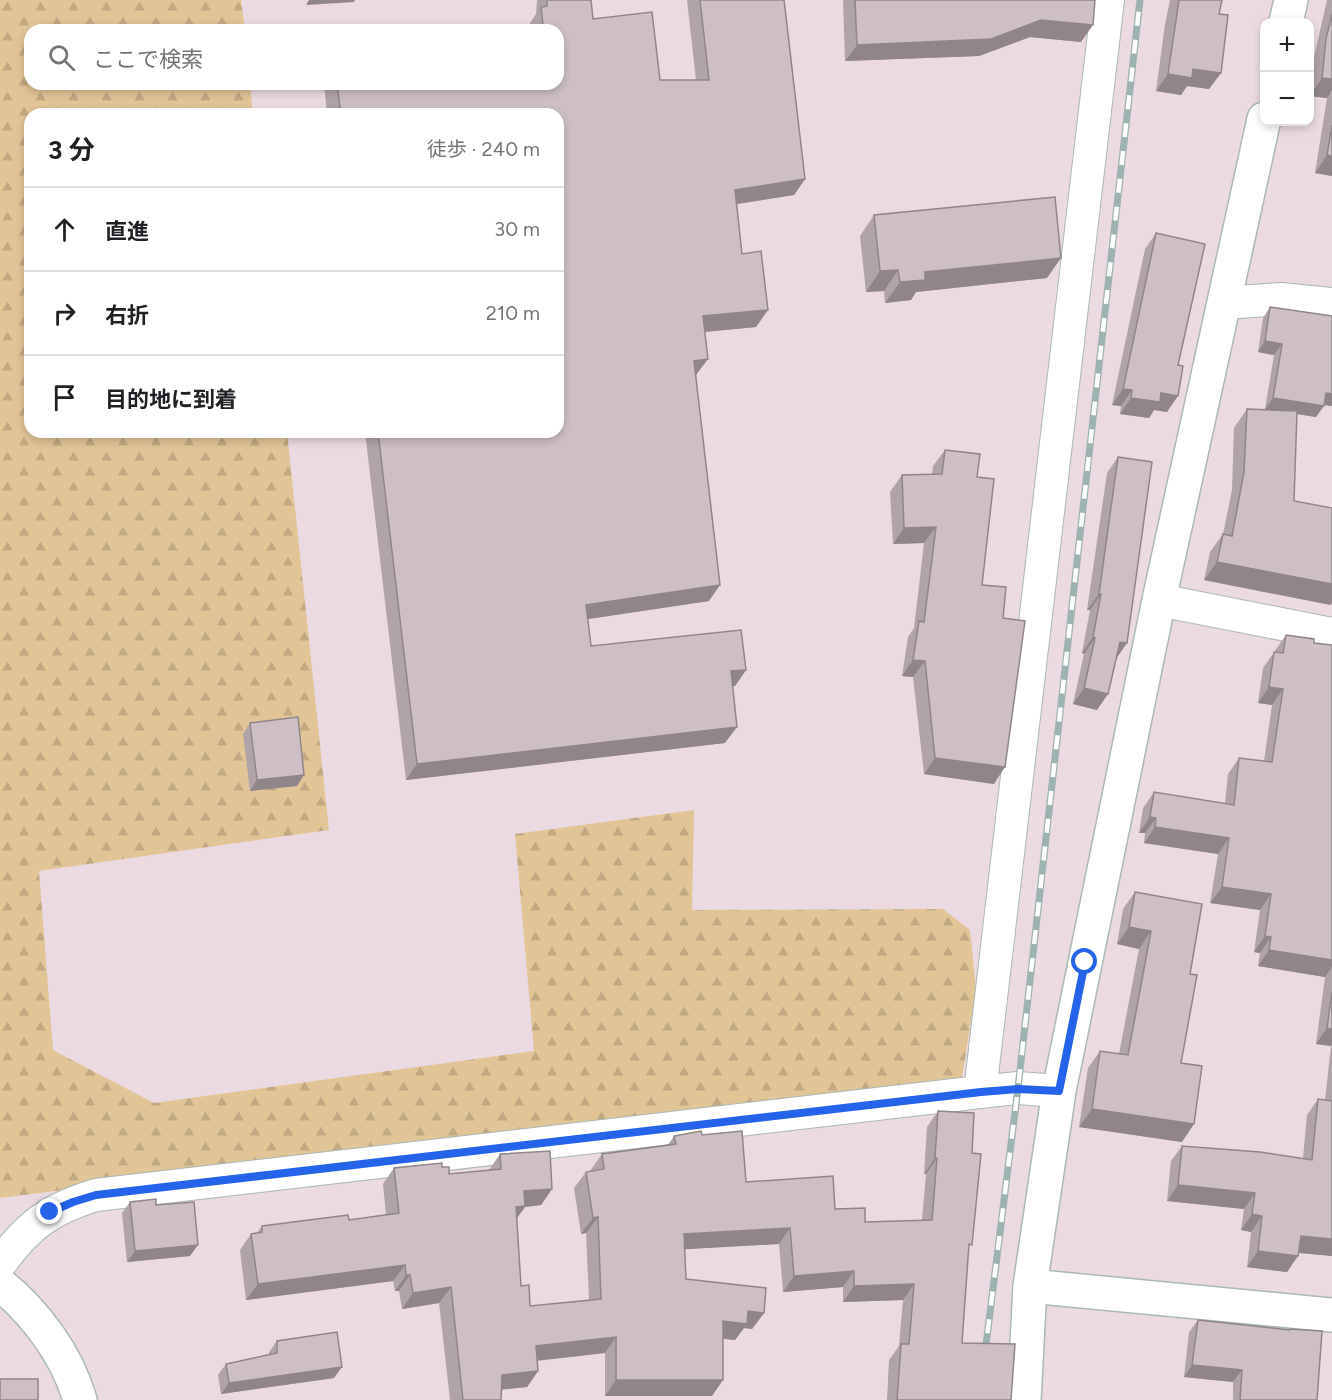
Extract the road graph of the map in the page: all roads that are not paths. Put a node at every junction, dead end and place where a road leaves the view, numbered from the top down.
1 (1108, 0) edge
2 (1291, 0) edge
3 (1287, 18) edge
4 (1262, 126) edge
5 (1224, 303) junction
6 (1332, 304) edge
7 (1159, 600) junction
8 (1332, 634) edge
9 (1059, 1091) junction
10 (981, 1092) junction
11 (0, 1264) edge
12 (0, 1284) edge
13 (1030, 1286) junction
14 (1332, 1315) edge
15 (80, 1400) edge
16 (1024, 1400) edge

1 - 10 street
2 - 3 street
4 - 5 street
5 - 6 street
5 - 7 street
7 - 8 street
7 - 9 street
9 - 10 street
9 - 13 street
10 - 11 street
12 - 15 street
13 - 14 street
13 - 16 street

